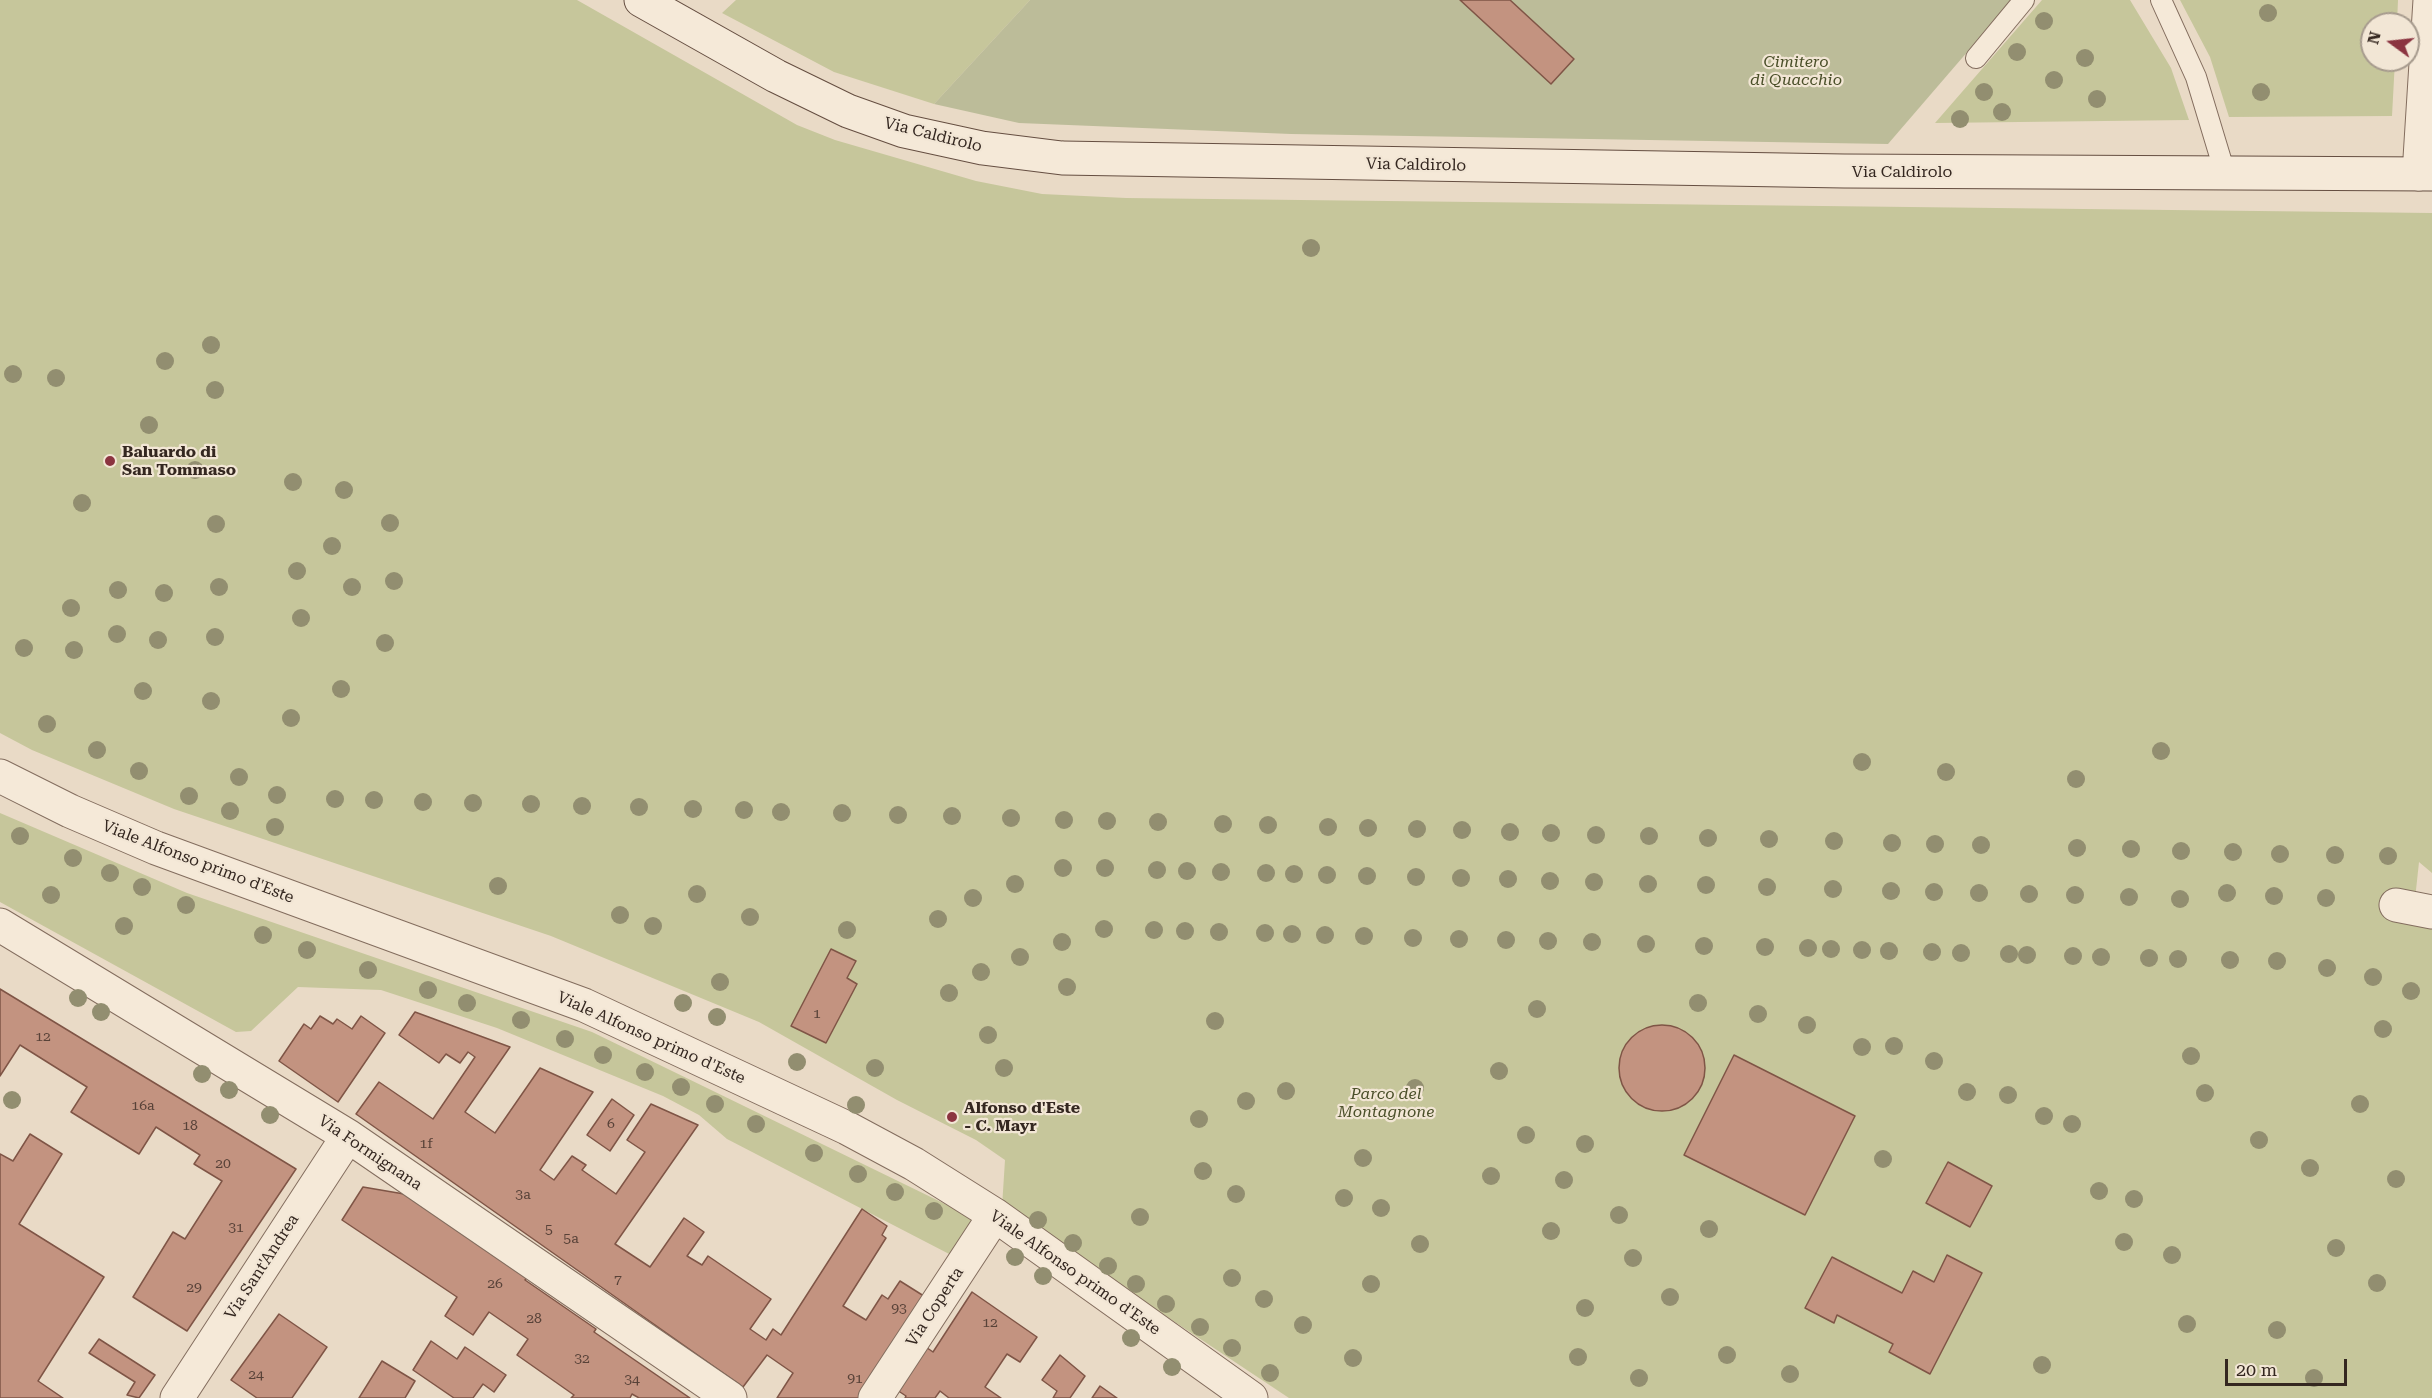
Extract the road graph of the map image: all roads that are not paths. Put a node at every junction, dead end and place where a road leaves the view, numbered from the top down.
1 (641, 0) edge
2 (2024, 0) edge
3 (2161, 0) edge
4 (2430, 0) edge
5 (1976, 58) dead end
6 (2225, 173) junction
7 (2425, 174) edge
8 (0, 777) edge
9 (2396, 905) dead end
10 (2432, 912) edge
11 (0, 925) edge
12 (348, 1136) junction
13 (995, 1215) junction
14 (177, 1398) edge
15 (730, 1398) edge
16 (875, 1398) edge
17 (1251, 1398) edge

1 - 6 street, Via Caldirolo
2 - 5 lane
3 - 6 lane
4 - 7 street
6 - 7 street, Via Caldirolo
8 - 13 street, Viale Alfonso primo d'Este
9 - 10 street
11 - 12 street, Via Formignana
12 - 14 street, Via Sant'Andrea
12 - 15 street, Via Formignana
13 - 16 street, Via Coperta
13 - 17 street, Viale Alfonso primo d'Este

